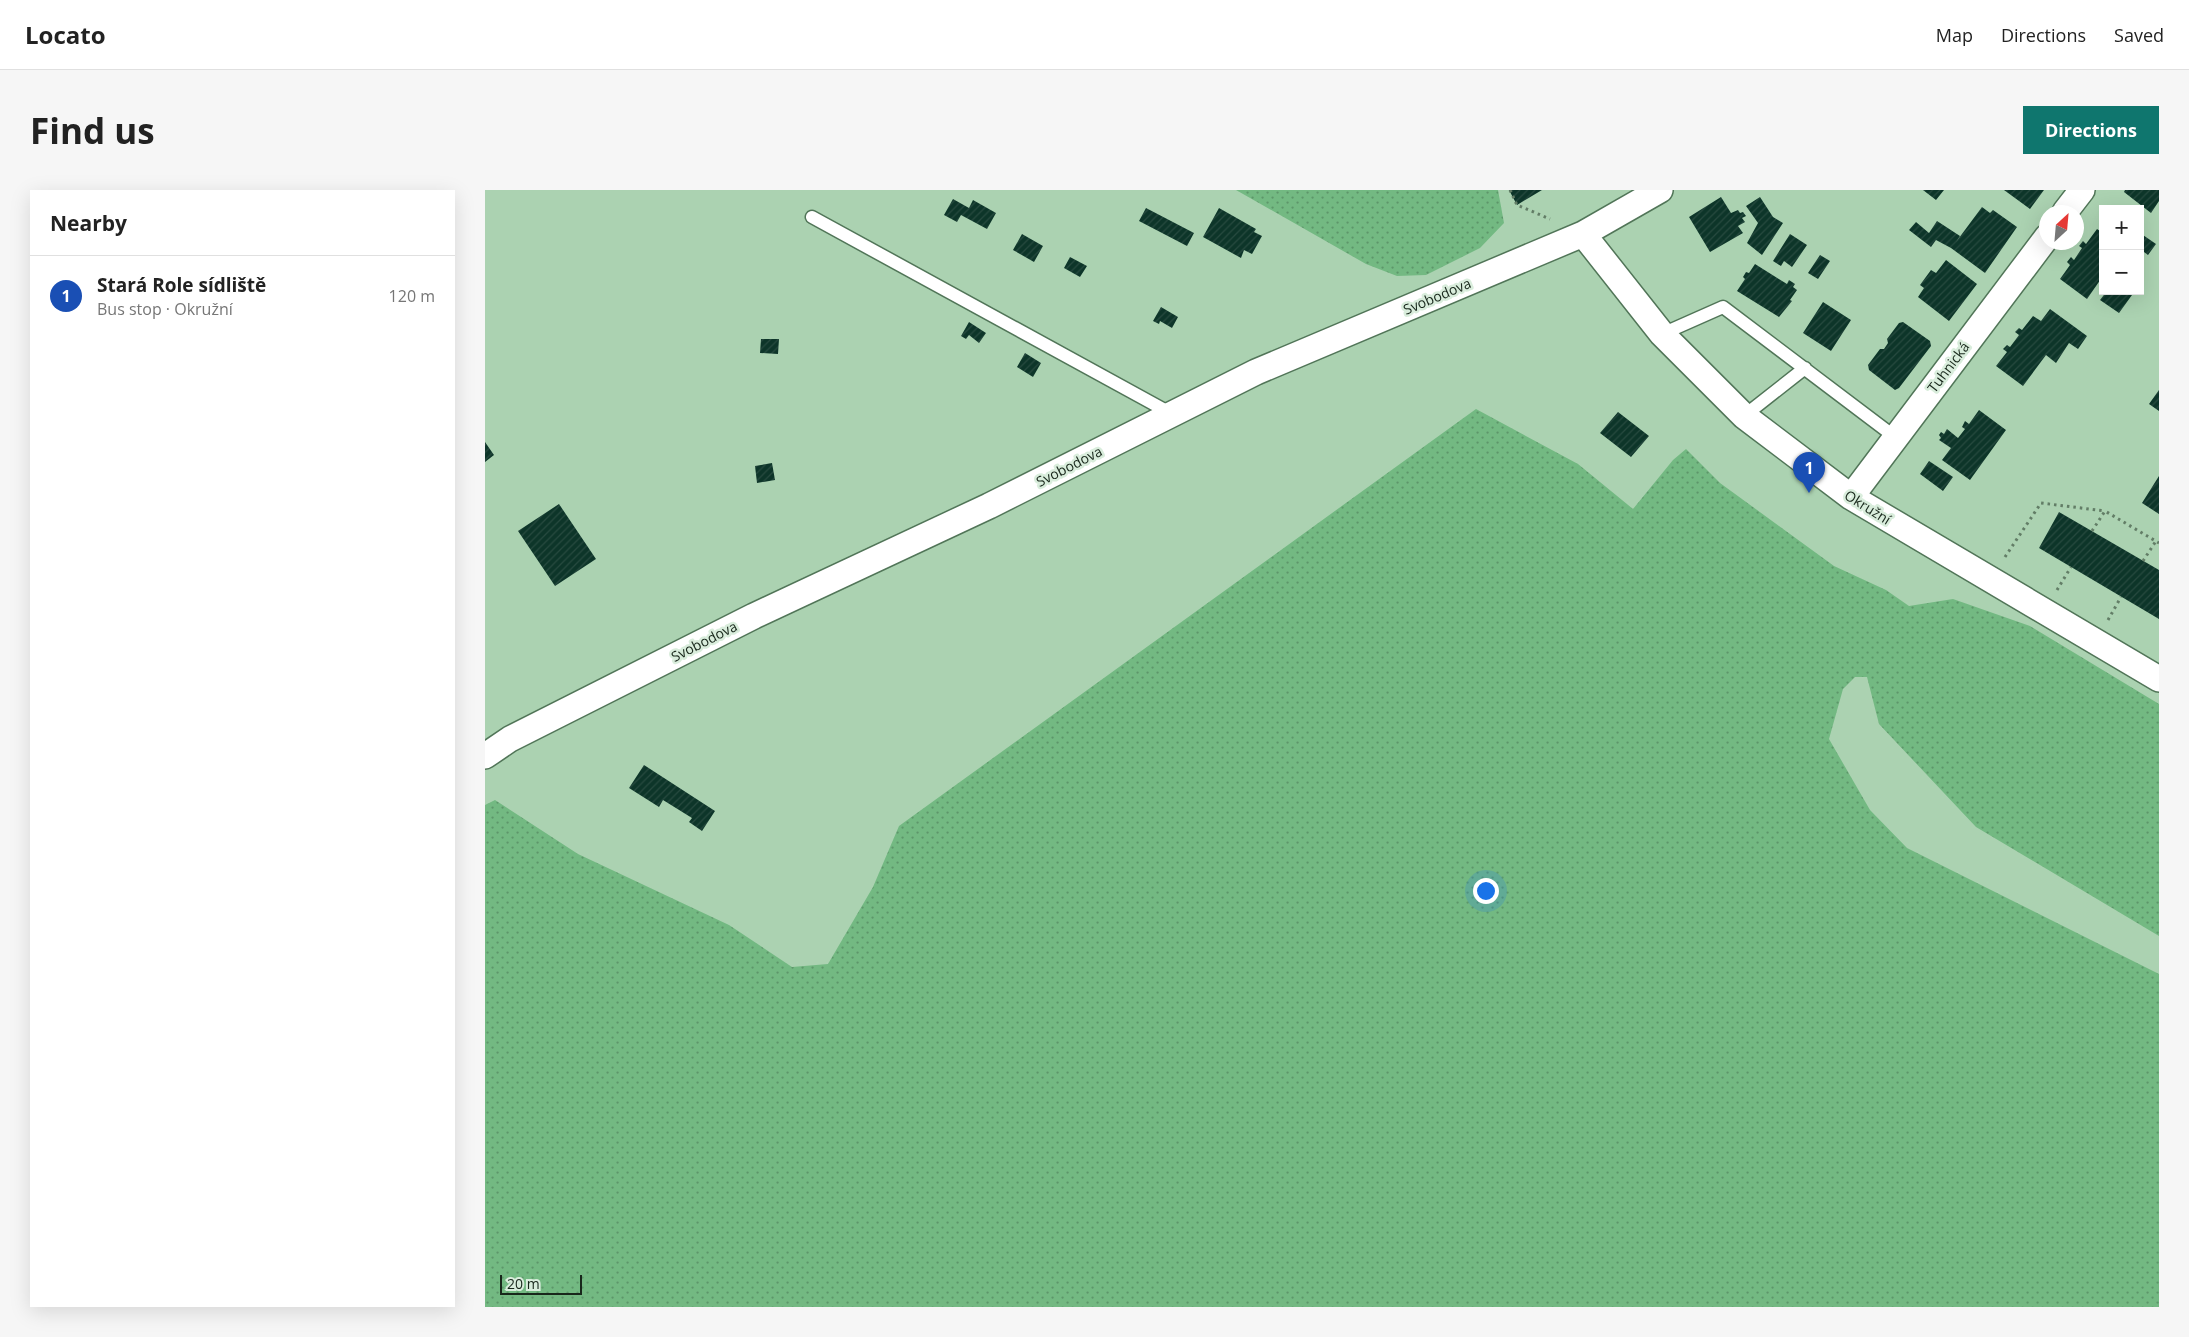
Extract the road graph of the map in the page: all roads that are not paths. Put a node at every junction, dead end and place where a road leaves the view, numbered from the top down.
1 (1660, 190) edge
2 (2082, 190) edge
3 (2070, 205) edge
4 (812, 217) dead end
5 (1583, 234) junction
6 (2039, 248) edge
7 (1662, 334) junction
8 (1805, 368) junction
9 (1172, 414) junction
10 (1744, 416) junction
11 (1895, 437) junction
12 (1851, 497) junction
13 (2159, 679) edge
14 (485, 756) edge

1 - 5 street, Svobodova
2 - 3 street
4 - 9 lane
5 - 7 street, Okružní
5 - 9 street, Svobodova
6 - 11 street, Tuhnická
7 - 8 lane
7 - 10 street, Okružní
8 - 10 lane
8 - 11 lane
9 - 14 street, Svobodova
10 - 12 street, Okružní
11 - 12 street, Tuhnická
12 - 13 street, Okružní

